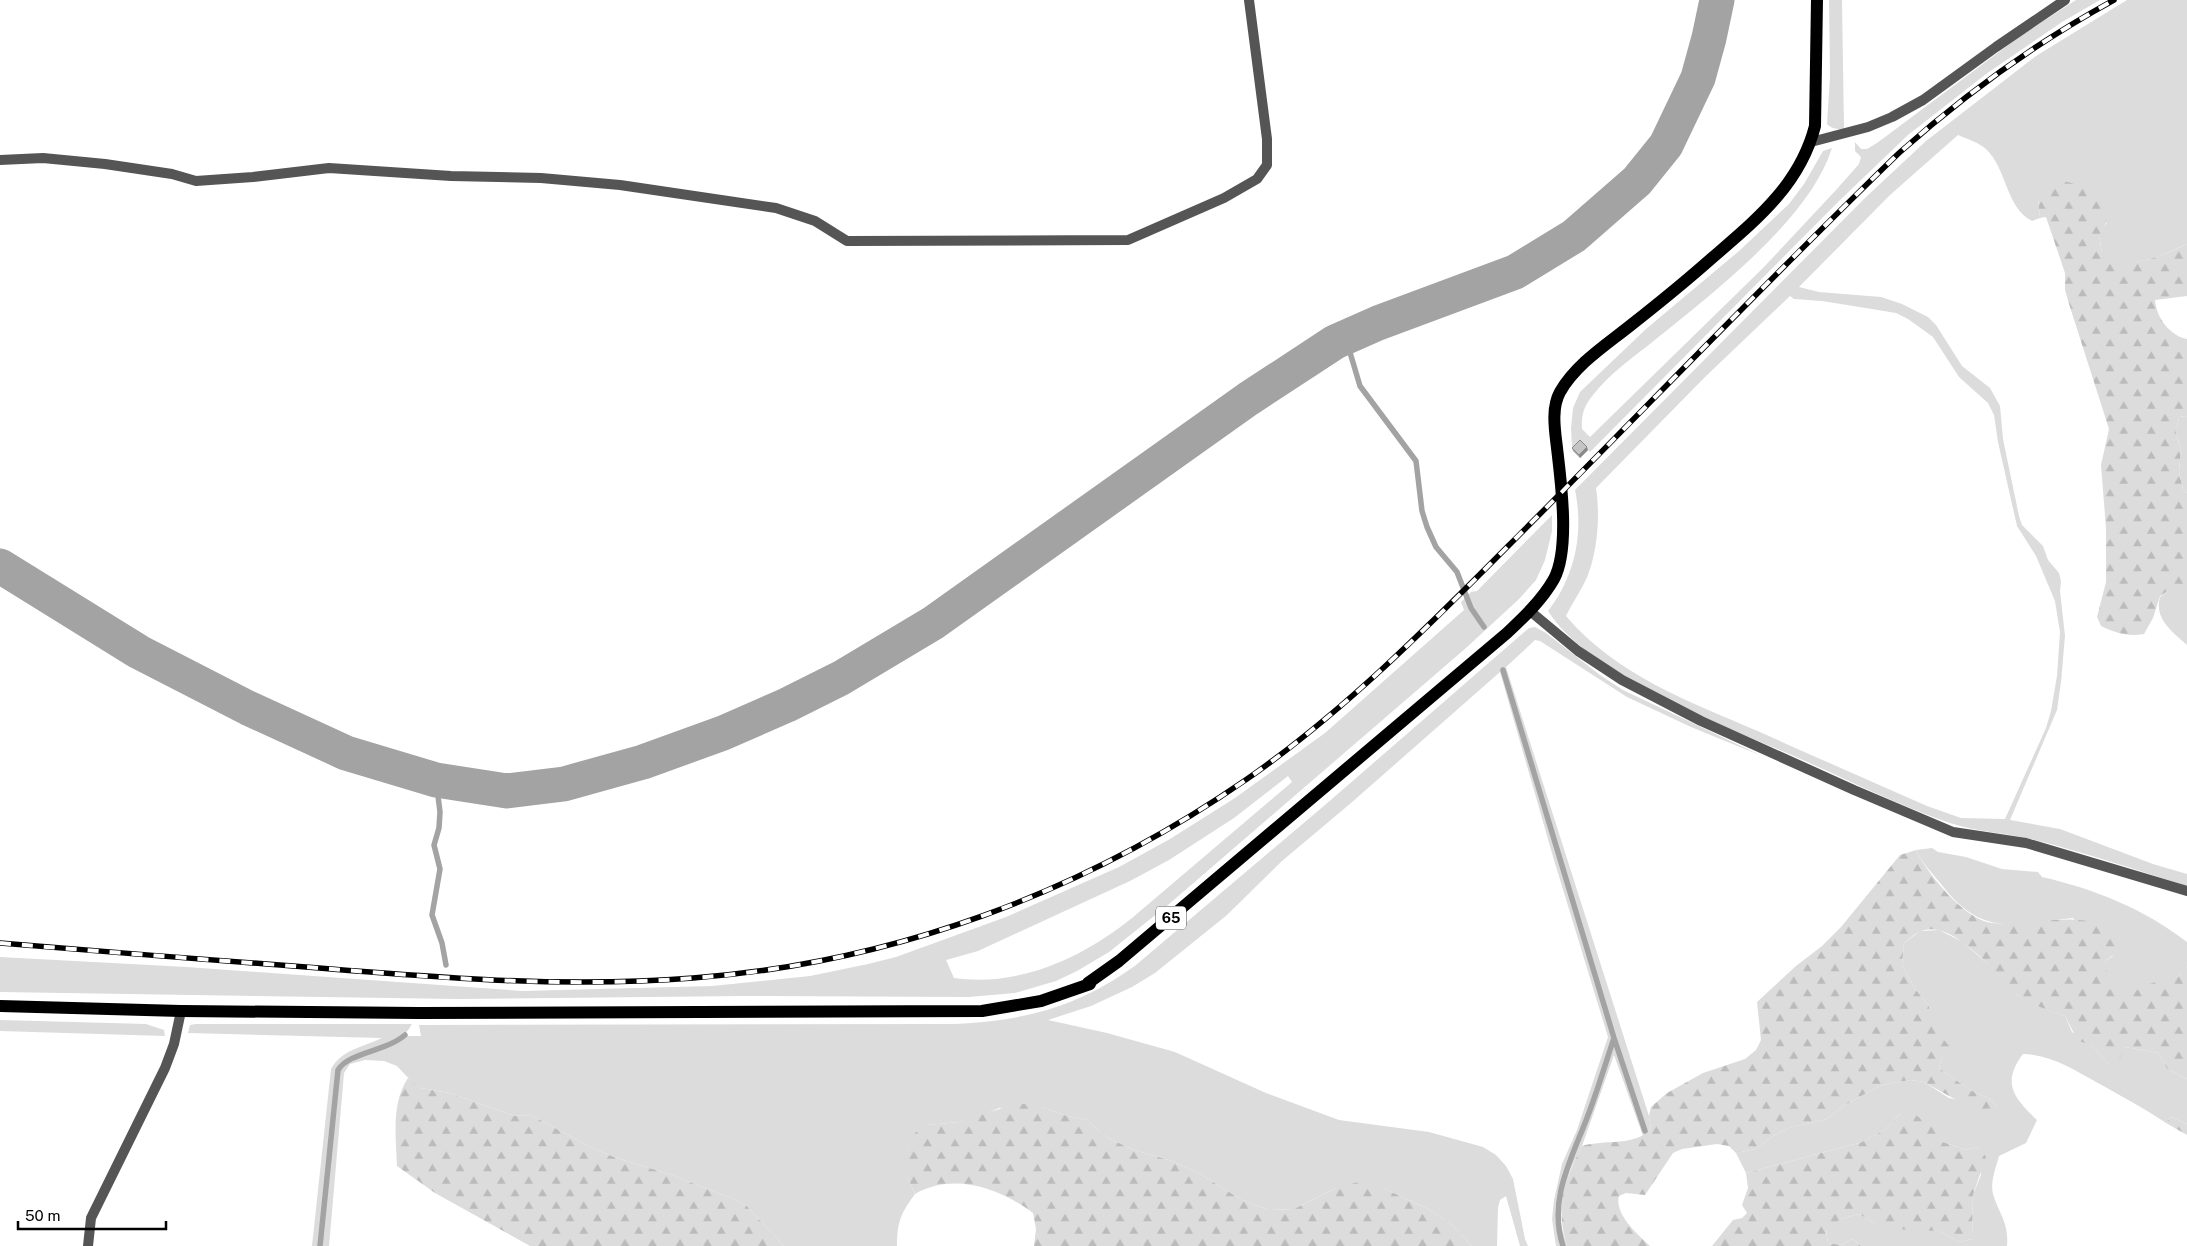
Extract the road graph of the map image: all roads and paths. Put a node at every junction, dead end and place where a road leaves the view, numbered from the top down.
1 (1249, 0) edge
2 (1817, 0) edge
3 (2065, 0) edge
4 (1811, 142) junction
5 (0, 160) edge
6 (1530, 611) junction
7 (2187, 891) edge
8 (0, 1006) edge
9 (181, 1011) junction
10 (88, 1246) edge

1 - 5 street
2 - 4 main road, 65
3 - 4 street
4 - 6 main road, 65
6 - 7 street
6 - 9 main road, 65
8 - 9 main road, 65
9 - 10 street

